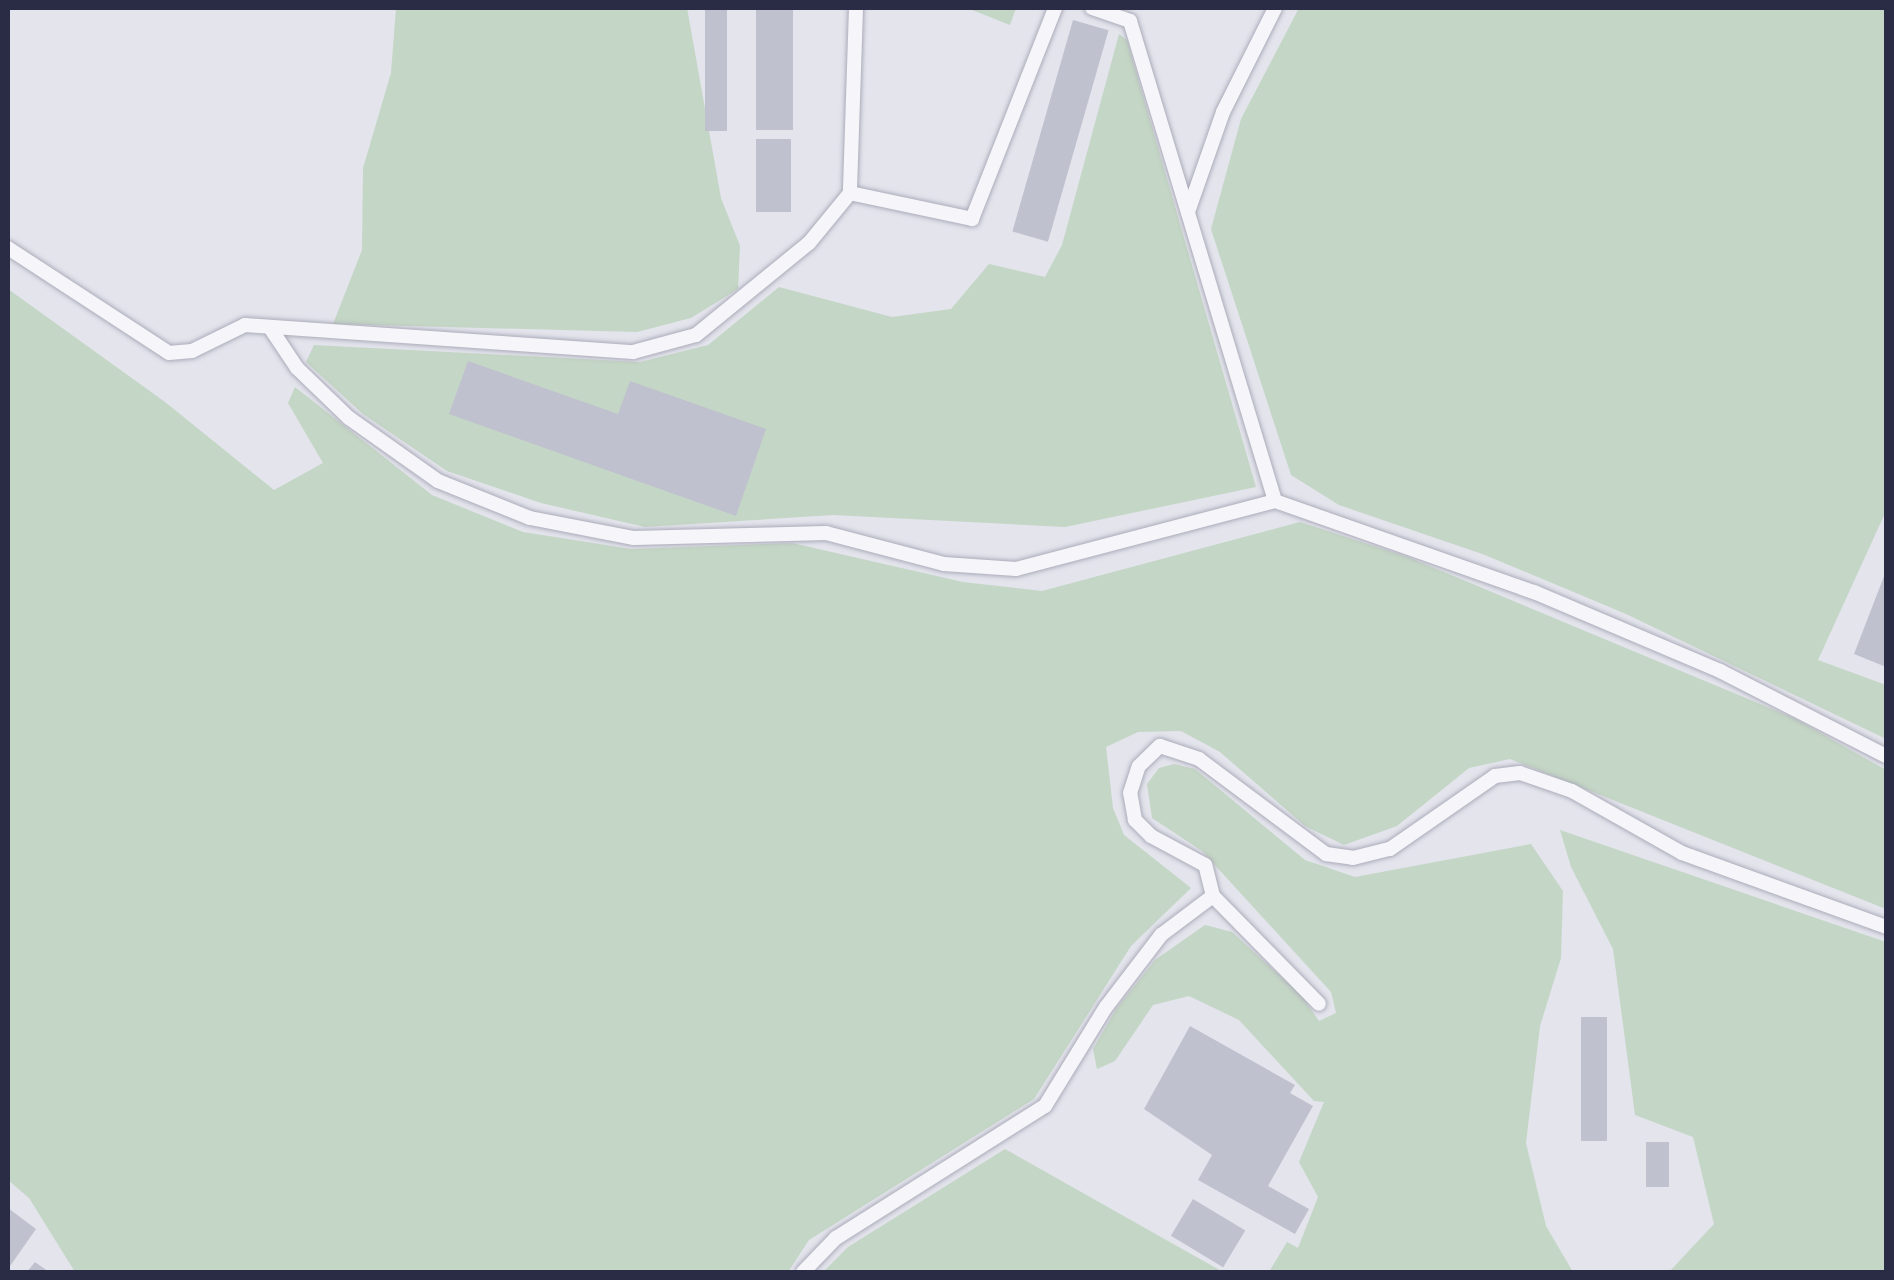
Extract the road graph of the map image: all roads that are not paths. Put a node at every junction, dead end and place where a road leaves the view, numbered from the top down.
1 (856, 8) edge
2 (1054, 8) edge
3 (1092, 8) edge
4 (1275, 8) edge
5 (850, 193) junction
6 (1188, 213) junction
7 (8, 248) edge
8 (271, 329) junction
9 (1275, 501) junction
10 (1886, 756) edge
11 (1213, 896) junction
12 (1886, 927) edge
13 (1319, 1004) dead end
14 (803, 1272) edge

1 - 5 lane
2 - 5 lane
3 - 6 lane
4 - 6 lane
5 - 8 lane
6 - 9 lane
7 - 8 lane
8 - 9 lane
9 - 10 lane
11 - 12 lane
11 - 13 lane
11 - 14 lane

